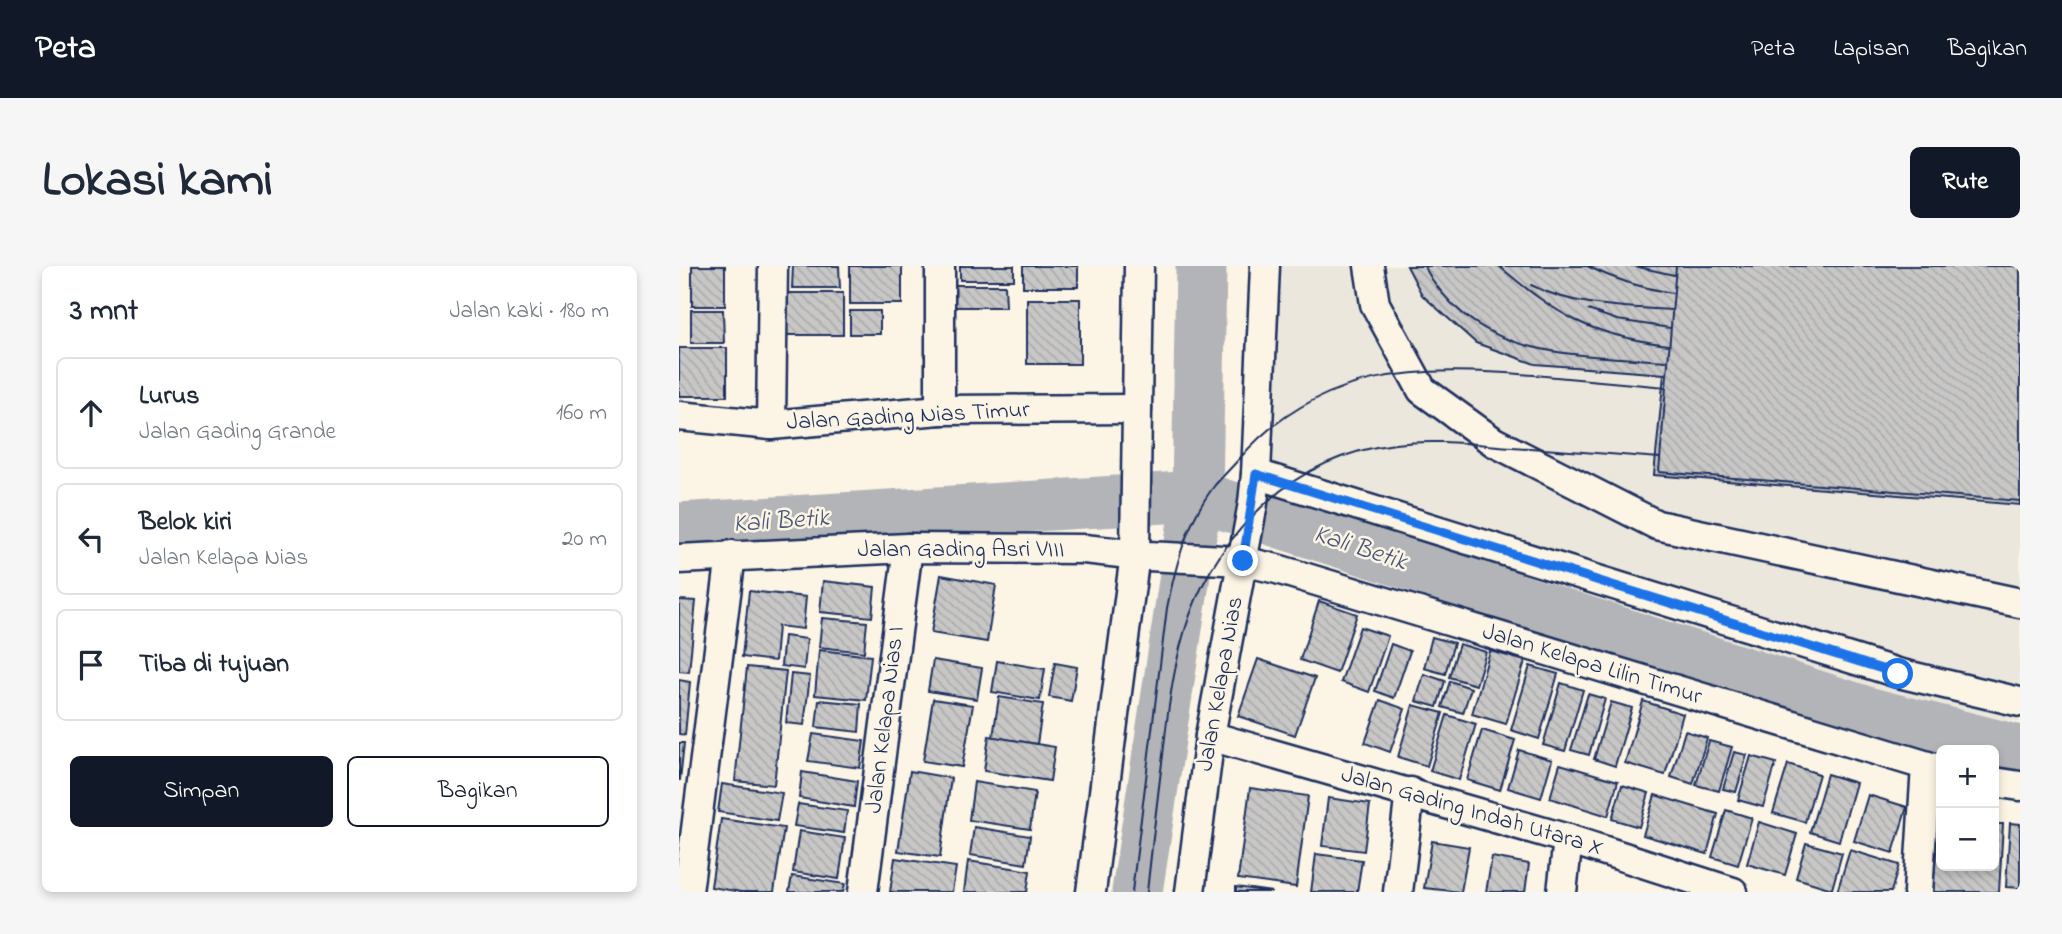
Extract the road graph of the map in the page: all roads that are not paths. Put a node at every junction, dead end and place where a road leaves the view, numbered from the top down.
1 (773, 266) edge
2 (940, 266) edge
3 (1139, 266) edge
4 (1265, 266) edge
5 (1369, 266) edge
6 (1137, 409) junction
7 (940, 410) junction
8 (679, 416) edge
9 (771, 425) junction
10 (1256, 474) junction
11 (908, 548) junction
12 (731, 555) junction
13 (1142, 555) junction
14 (1243, 556) junction
15 (679, 559) edge
16 (2020, 603) edge
17 (2020, 702) edge
18 (1210, 736) junction
19 (1933, 768) edge
20 (1999, 783) edge
21 (2020, 786) edge
22 (1410, 792) junction
23 (1568, 839) junction
24 (688, 892) edge
25 (863, 892) edge
26 (1091, 892) edge
27 (1190, 892) edge
28 (1398, 892) edge
29 (1562, 892) edge
30 (1733, 892) edge
31 (1918, 892) edge

1 - 9 street
2 - 7 street
3 - 6 street
4 - 10 street, Jalan Kelapa Nias
5 - 16 street
6 - 7 street, Jalan Gading Nias Timur
6 - 13 street
7 - 9 street, Jalan Gading Nias Timur
8 - 9 street, Jalan Gading Nias Timur
10 - 14 street, Jalan Kelapa Nias
10 - 17 street
11 - 12 street, Jalan Gading Asri VIII
11 - 13 street, Jalan Gading Asri VIII
11 - 25 street, Jalan Kelapa Nias I
12 - 15 street, Jalan Gading Asri VIII
12 - 24 street
13 - 14 street, Jalan Gading Asri VIII
13 - 26 street
14 - 18 street, Jalan Kelapa Nias
14 - 19 street, Jalan Kelapa Lilin Timur
18 - 22 street, Jalan Gading Indah Utara X
18 - 27 street, Jalan Kelapa Nias
19 - 31 street
20 - 21 street
22 - 23 street, Jalan Gading Indah Utara X
22 - 28 street
23 - 29 street
23 - 30 street, Jalan Gading Indah Utara X

